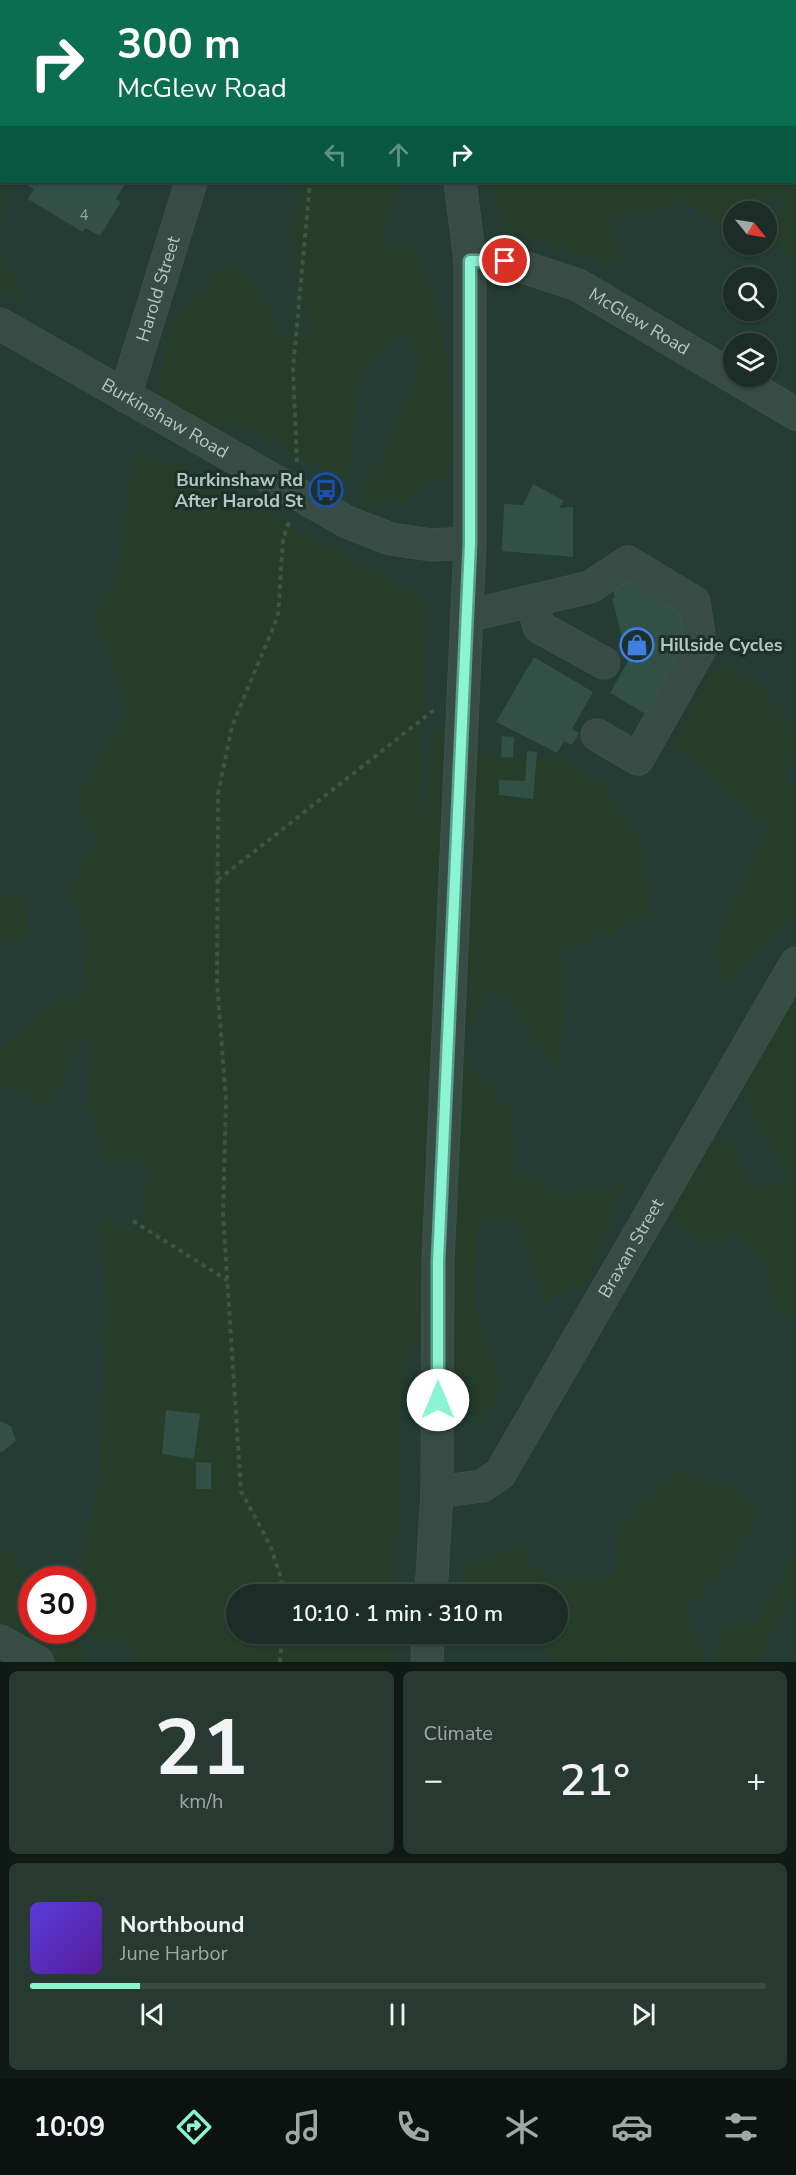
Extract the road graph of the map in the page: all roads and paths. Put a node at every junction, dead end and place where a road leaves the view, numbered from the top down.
1 (191, 183) edge
2 (310, 183) edge
3 (460, 183) edge
4 (470, 261) junction
5 (0, 324) edge
6 (125, 396) junction
7 (796, 414) edge
8 (298, 494) junction
9 (470, 543) junction
10 (532, 601) junction
11 (467, 615) junction
12 (604, 663) dead end
13 (465, 686) junction
14 (597, 735) dead end
15 (217, 880) junction
16 (796, 963) edge
17 (133, 1221) dead end
18 (228, 1280) junction
19 (437, 1492) junction
20 (282, 1584) edge
21 (432, 1584) edge
22 (0, 1641) edge
23 (281, 1644) edge
24 (428, 1644) edge
25 (38, 1662) edge
26 (280, 1662) edge
27 (427, 1662) edge

1 - 6 street, Harold Street
2 - 8 path
3 - 4 street
4 - 7 street, McGlew Road
4 - 9 street
5 - 6 street, Burkinshaw Road
6 - 8 street, Burkinshaw Road
8 - 9 street, Burkinshaw Road
8 - 15 path
9 - 11 street
10 - 11 street
10 - 12 street
10 - 14 street
11 - 13 street
13 - 15 path
13 - 19 street
15 - 18 path
16 - 19 street, Braxan Street
17 - 18 path
18 - 20 path
19 - 21 street
22 - 25 street
23 - 26 path
24 - 27 street

